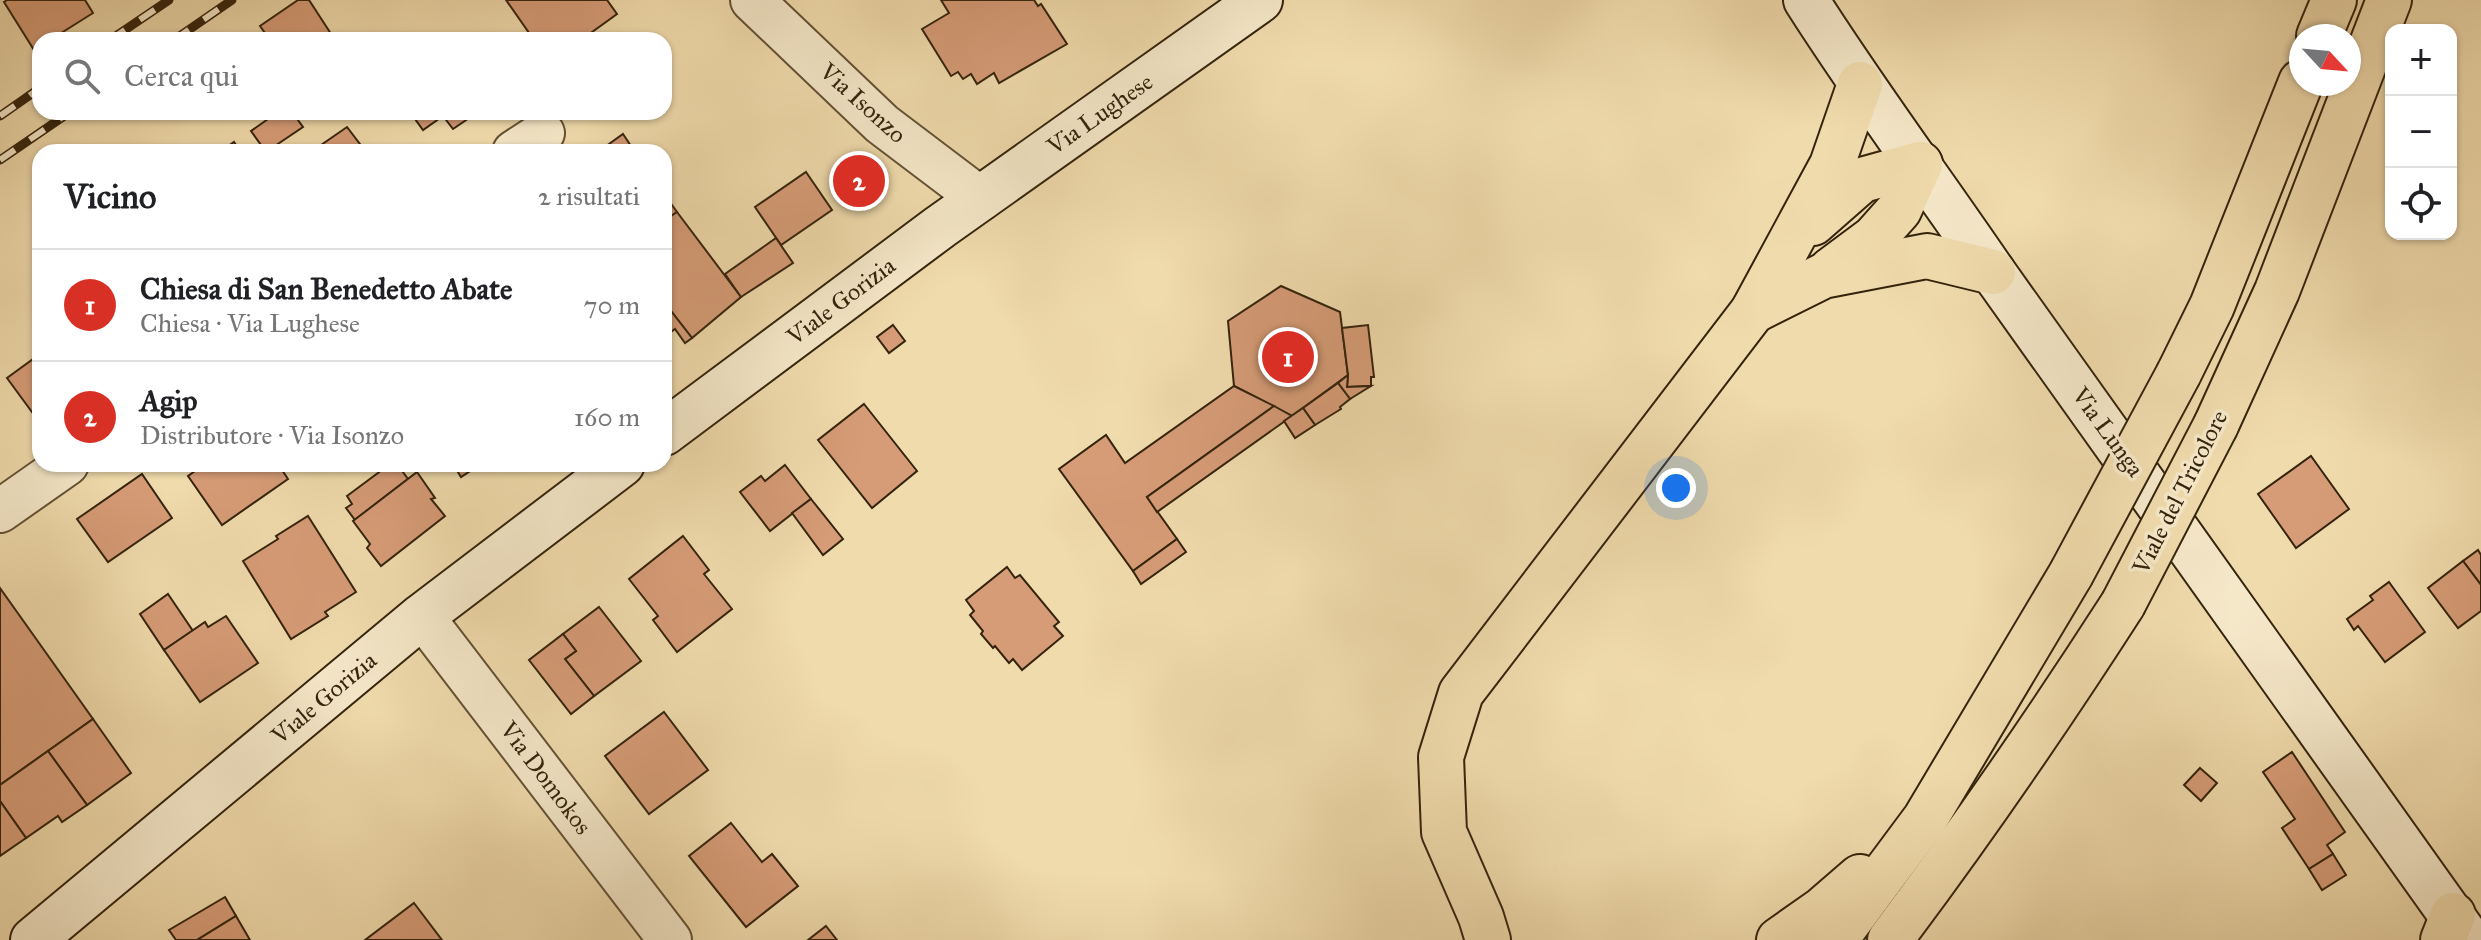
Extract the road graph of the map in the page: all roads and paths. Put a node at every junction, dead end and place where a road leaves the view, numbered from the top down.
1 (752, 0) edge
2 (1260, 0) edge
3 (1806, 0) edge
4 (2334, 0) edge
5 (2389, 0) edge
6 (2324, 24) edge
7 (1860, 84) junction
8 (2295, 96) edge
9 (1920, 164) junction
10 (981, 199) junction
11 (940, 227) joint
12 (1789, 247) junction
13 (1993, 272) junction
14 (1823, 276) junction
15 (1753, 311) junction
16 (672, 427) edge
17 (56, 472) edge
18 (605, 472) edge
19 (0, 511) edge
20 (422, 616) junction
21 (1925, 819) junction
22 (1958, 849) junction
23 (1494, 932) edge
24 (2455, 932) edge
25 (33, 940) edge
26 (670, 940) edge
27 (1779, 940) edge
28 (1835, 940) edge
29 (1890, 940) edge
30 (1919, 940) edge

1 - 10 street, Via Isonzo
2 - 10 main road, Via Lughese
3 - 7 main road, Via Lunga
4 - 6 highway
5 - 22 highway, Viale del Tricolore, bridge
7 - 9 main road, Via Lunga
7 - 12 highway
8 - 21 highway, bridge
9 - 12 highway
9 - 13 main road, Via Lunga
9 - 14 highway
10 - 11 main road, Via Lughese
11 - 16 main road, Viale Gorizia
12 - 15 highway
13 - 14 highway
13 - 24 main road, Via Lunga
14 - 15 highway
15 - 23 highway
17 - 19 street
18 - 20 main road, Viale Gorizia
20 - 25 main road, Viale Gorizia
20 - 26 street, Via Domokos
21 - 27 highway
21 - 28 highway
22 - 29 highway, Viale del Tricolore
22 - 30 highway

